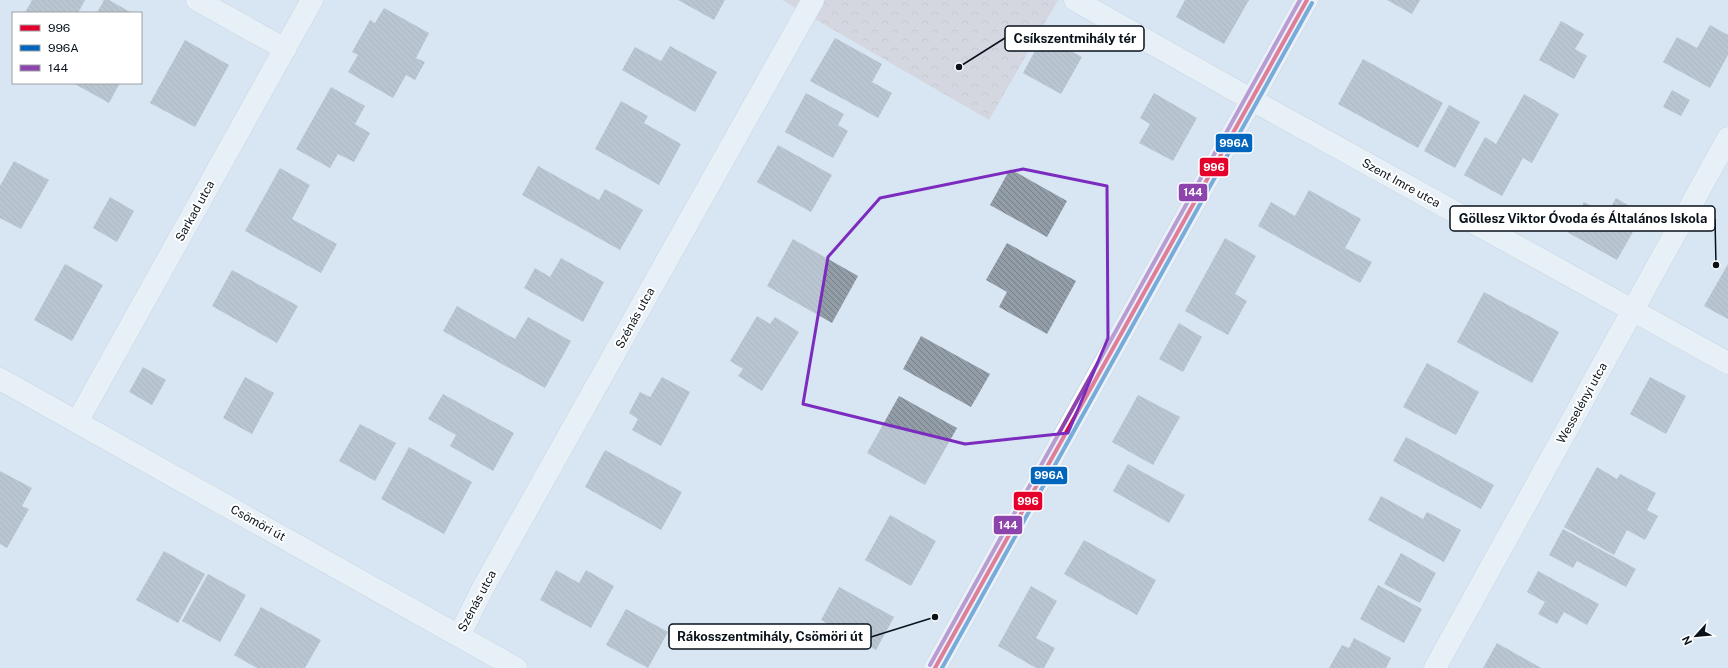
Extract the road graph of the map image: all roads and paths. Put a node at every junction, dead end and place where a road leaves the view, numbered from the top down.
1 (197, 0) edge
2 (312, 0) edge
3 (812, 0) edge
4 (1075, 0) edge
5 (1307, 0) edge
6 (285, 49) junction
7 (1252, 100) junction
8 (1728, 138) edge
9 (1632, 311) junction
10 (1728, 363) edge
11 (0, 379) edge
12 (77, 422) junction
13 (459, 636) junction
14 (516, 668) edge
15 (935, 668) edge
16 (1436, 668) edge

1 - 6 street
2 - 6 street, Sarkad utca
3 - 13 street, Szénás utca
4 - 7 street, Szent Imre utca
5 - 7 street
6 - 12 street, Sarkad utca
7 - 9 street, Szent Imre utca
7 - 15 street
8 - 9 street, Wesselényi utca
9 - 10 street, Szent Imre utca
9 - 16 street, Wesselényi utca
11 - 12 street, Csömöri út
12 - 13 street, Csömöri út
13 - 14 street, Csömöri út

